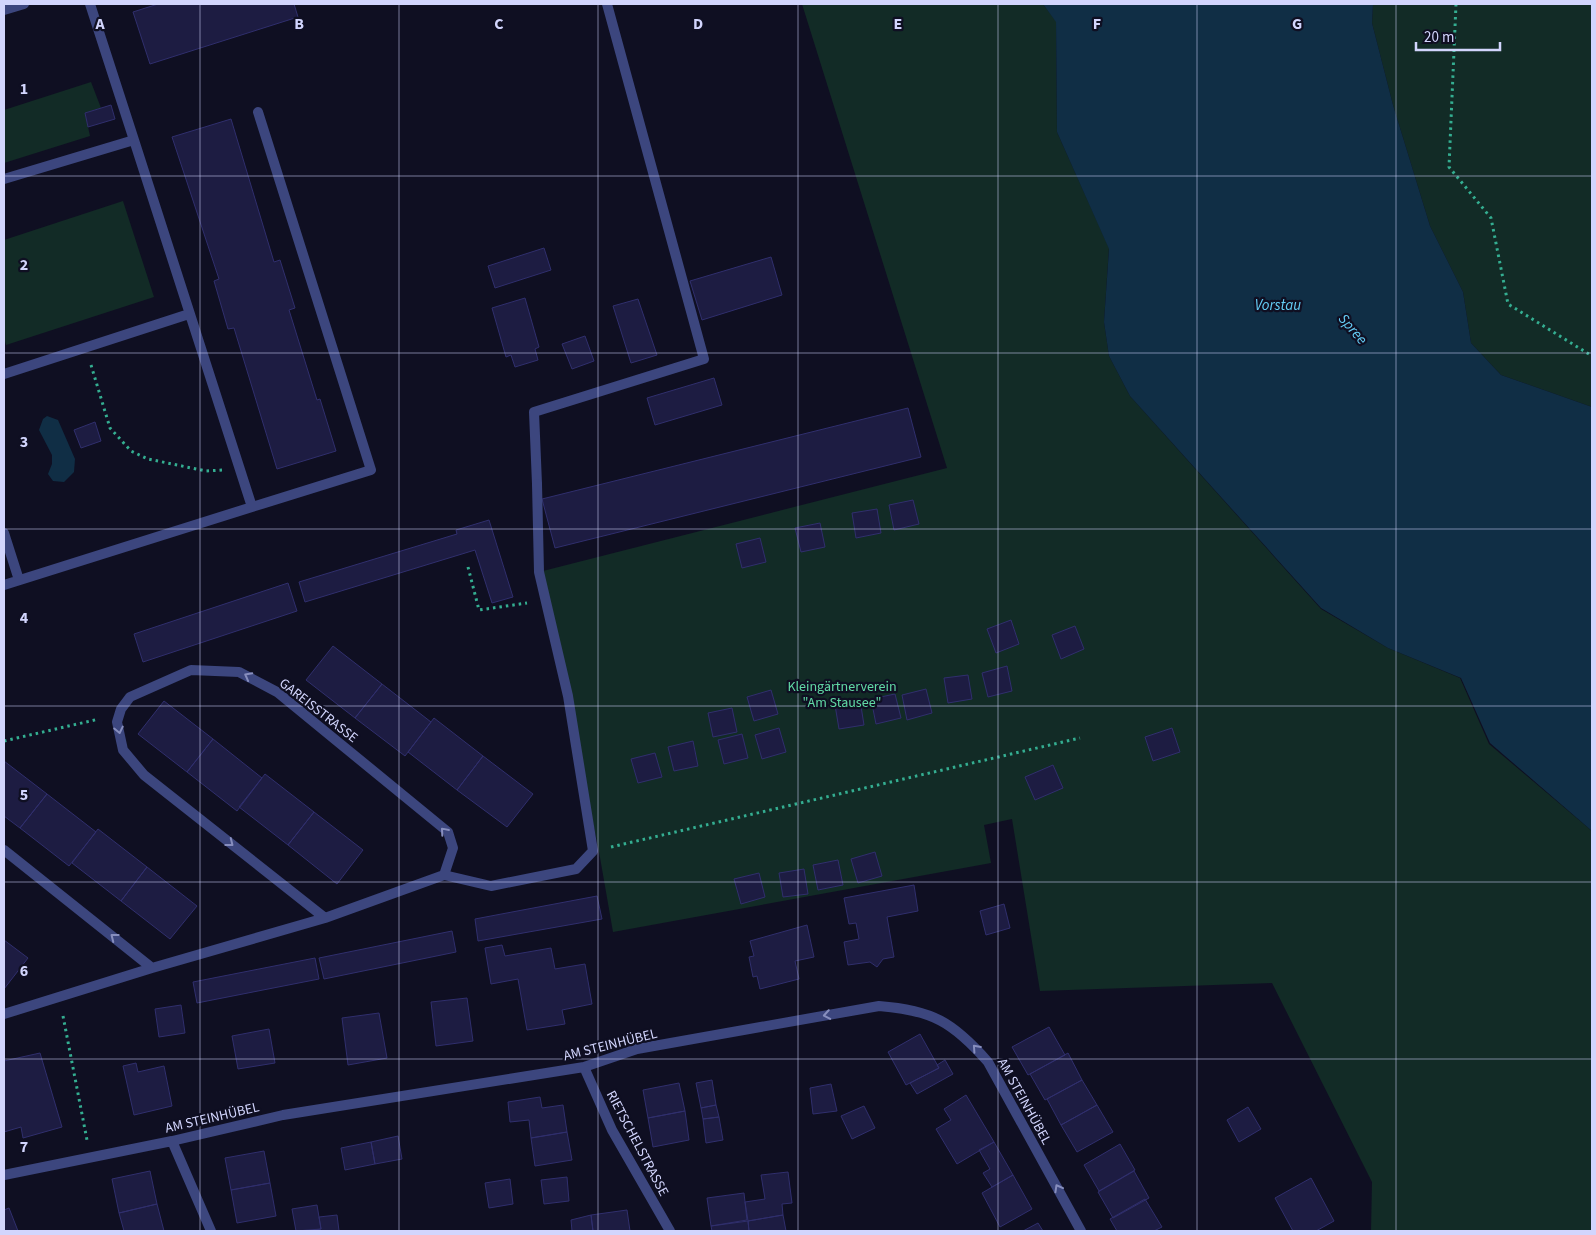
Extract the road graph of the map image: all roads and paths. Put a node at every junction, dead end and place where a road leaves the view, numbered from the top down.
1 (24, 4) edge
2 (90, 4) edge
3 (607, 4) edge
4 (1456, 4) edge
5 (4, 10) edge
6 (258, 112) dead end
7 (134, 140) junction
8 (4, 179) edge
9 (189, 314) junction
10 (86, 347) junction
11 (1592, 356) edge
12 (4, 374) edge
13 (224, 470) dead end
14 (252, 507) junction
15 (4, 533) edge
16 (468, 567) dead end
17 (19, 580) junction
18 (4, 585) edge
19 (546, 600) junction
20 (117, 722) junction
21 (1080, 738) dead end
22 (4, 741) edge
23 (4, 850) edge
24 (593, 851) junction
25 (444, 875) junction
26 (326, 918) junction
27 (152, 968) junction
28 (60, 998) junction
29 (4, 1014) edge
30 (584, 1066) junction
31 (172, 1141) junction
32 (90, 1156) junction
33 (4, 1176) edge
34 (211, 1231) edge
35 (670, 1231) edge
36 (1081, 1231) edge

1 - 5 street
2 - 7 street
3 - 19 street
4 - 11 path
6 - 14 street
7 - 8 street
7 - 9 street
9 - 10 street
9 - 14 street
10 - 12 street
10 - 13 path
14 - 17 street
15 - 17 street
16 - 19 path
17 - 18 street
19 - 24 street
20 - 22 path
25 -> 20 street, GAREISSTRASSE
20 -> 26 street
21 - 24 path
27 -> 23 street
24 - 25 street
25 - 26 street
26 - 27 street
27 - 28 street
28 - 29 street
28 - 32 path
30 - 31 street, AM STEINHÜBEL
30 - 35 street, RIETSCHELSTRASSE
36 -> 30 street, AM STEINHÜBEL
31 - 32 street, AM STEINHÜBEL
31 - 34 street
32 - 33 street, AM STEINHÜBEL

